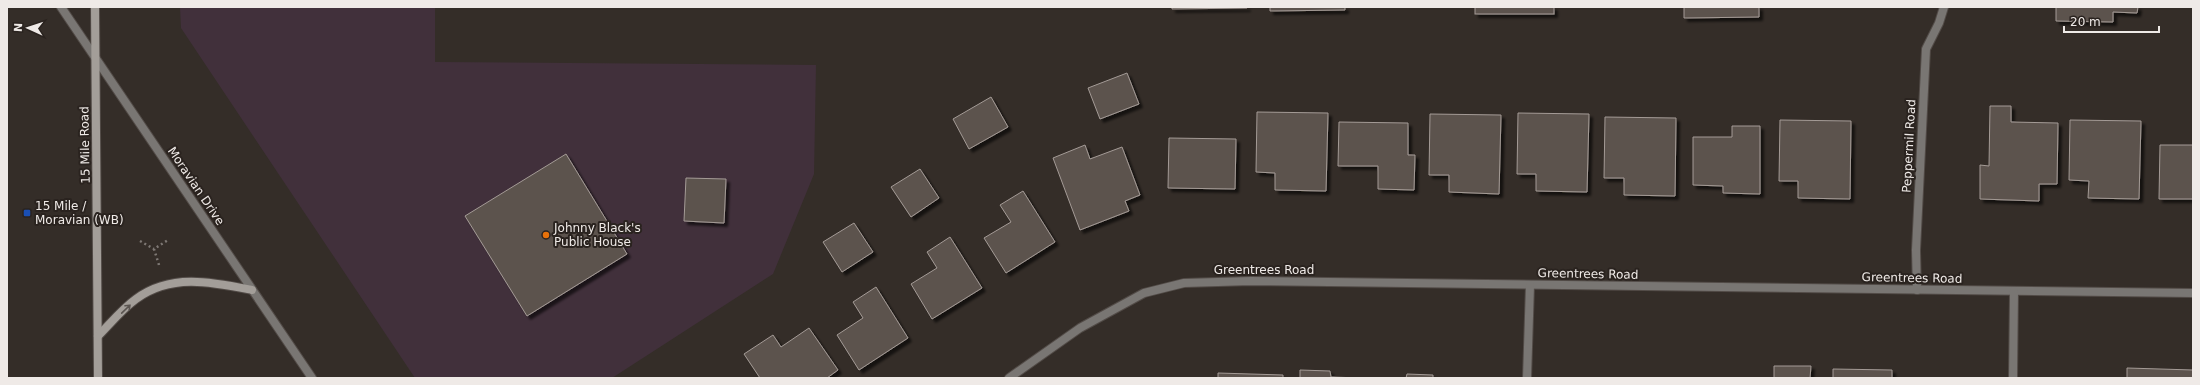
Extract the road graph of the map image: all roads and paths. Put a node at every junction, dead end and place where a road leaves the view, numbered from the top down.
1 (61, 7) edge
2 (95, 7) edge
3 (1944, 7) edge
4 (96, 58) junction
5 (168, 240) dead end
6 (140, 241) dead end
7 (154, 249) junction
8 (160, 268) dead end
9 (1530, 285) junction
10 (252, 290) junction
11 (1917, 290) junction
12 (2014, 291) junction
13 (2193, 293) edge
14 (98, 336) junction
15 (98, 378) edge
16 (312, 378) edge
17 (1009, 378) edge
18 (1527, 378) edge
19 (2013, 378) edge

1 - 4 street, Moravian Drive
2 - 4 main road, 15 Mile Road
3 - 11 street, Peppermil Road
4 - 10 street, Moravian Drive
4 - 14 main road, 15 Mile Road
5 - 7 path
6 - 7 path
7 - 8 path
9 - 11 street, Greentrees Road
9 - 17 street, Greentrees Road
9 - 18 street
14 -> 10 main road
10 - 16 street, Moravian Drive
11 - 12 street, Greentrees Road
12 - 13 street, Greentrees Road
12 - 19 street
14 - 15 main road, 15 Mile Road

